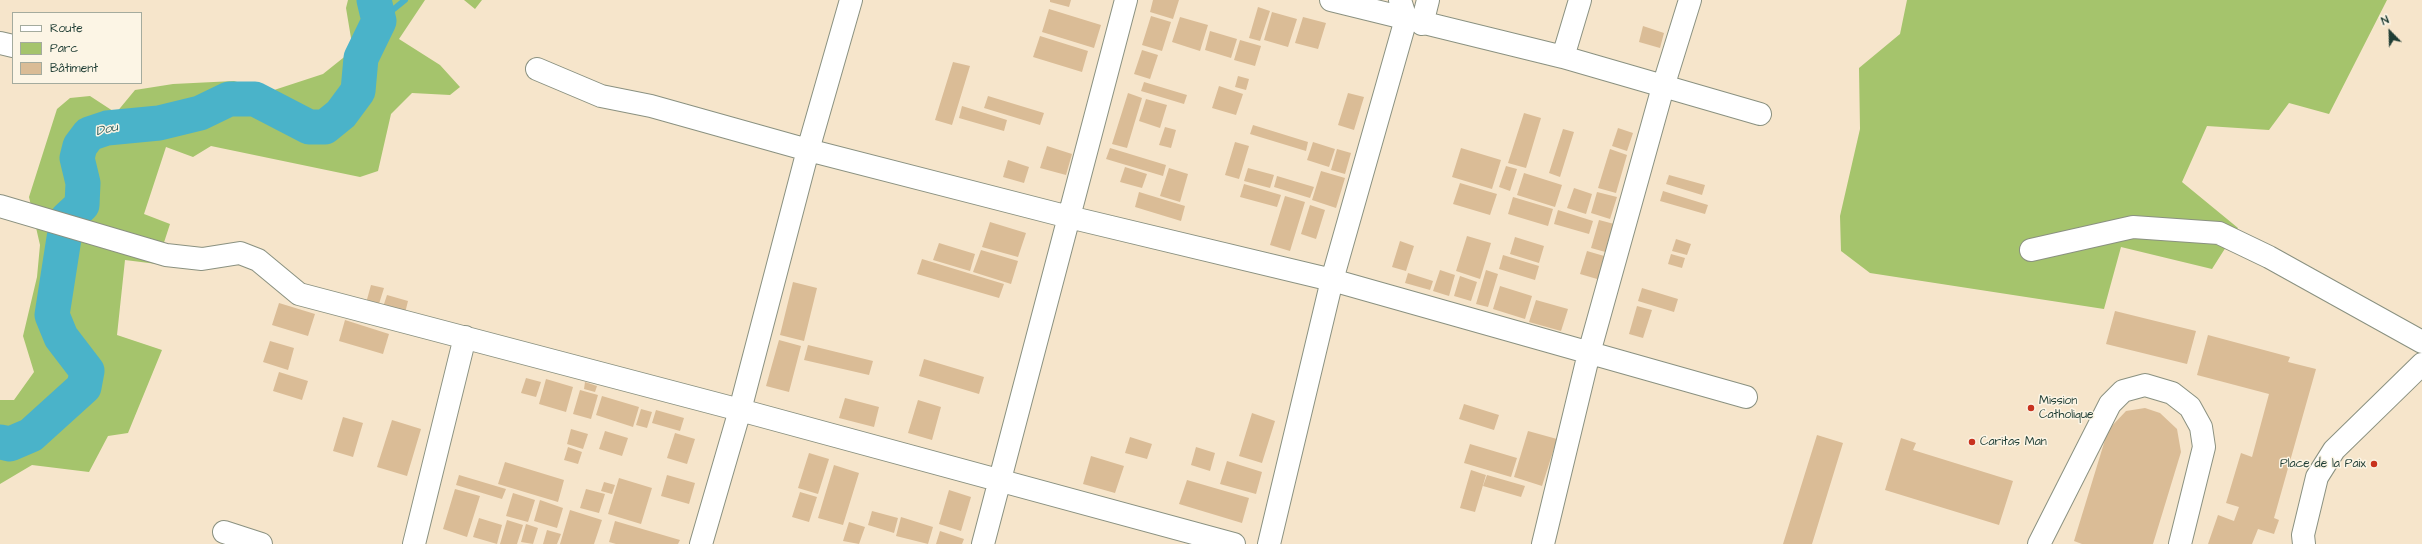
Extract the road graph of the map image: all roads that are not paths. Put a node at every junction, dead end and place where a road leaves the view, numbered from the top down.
1 (851, 0) edge
2 (1126, 0) edge
3 (1331, 0) edge
4 (1428, 0) edge
5 (1580, 0) edge
6 (1690, 0) edge
7 (1409, 14) edge
8 (0, 43) edge
9 (12, 46) edge
10 (1563, 57) junction
11 (537, 69) dead end
12 (1663, 87) junction
13 (1760, 114) dead end
14 (808, 150) junction
15 (0, 206) edge
16 (1069, 217) junction
17 (2031, 250) dead end
18 (1332, 280) junction
19 (465, 337) junction
20 (2422, 342) edge
21 (1589, 353) junction
22 (2422, 364) edge
23 (1746, 397) dead end
24 (740, 410) junction
25 (999, 481) junction
26 (224, 532) dead end
27 (261, 544) edge
28 (414, 544) edge
29 (701, 544) edge
30 (983, 544) edge
31 (1234, 544) edge
32 (1269, 544) edge
33 (1543, 544) edge
34 (2039, 544) edge
35 (2180, 544) edge
36 (2304, 544) edge

1 - 14 street
2 - 16 street
3 - 7 street
4 - 7 street
5 - 10 street
6 - 12 street
7 - 10 street
7 - 18 street
8 - 9 street
10 - 12 street
11 - 14 street
12 - 13 street
12 - 21 street
14 - 16 street
14 - 24 street
15 - 19 street
16 - 18 street
16 - 25 street
17 - 20 street
18 - 21 street
18 - 32 street
19 - 24 street
19 - 28 street
21 - 23 street
21 - 33 street
22 - 36 street
24 - 25 street
24 - 29 street
25 - 30 street
25 - 31 street
26 - 27 street
34 - 35 street

